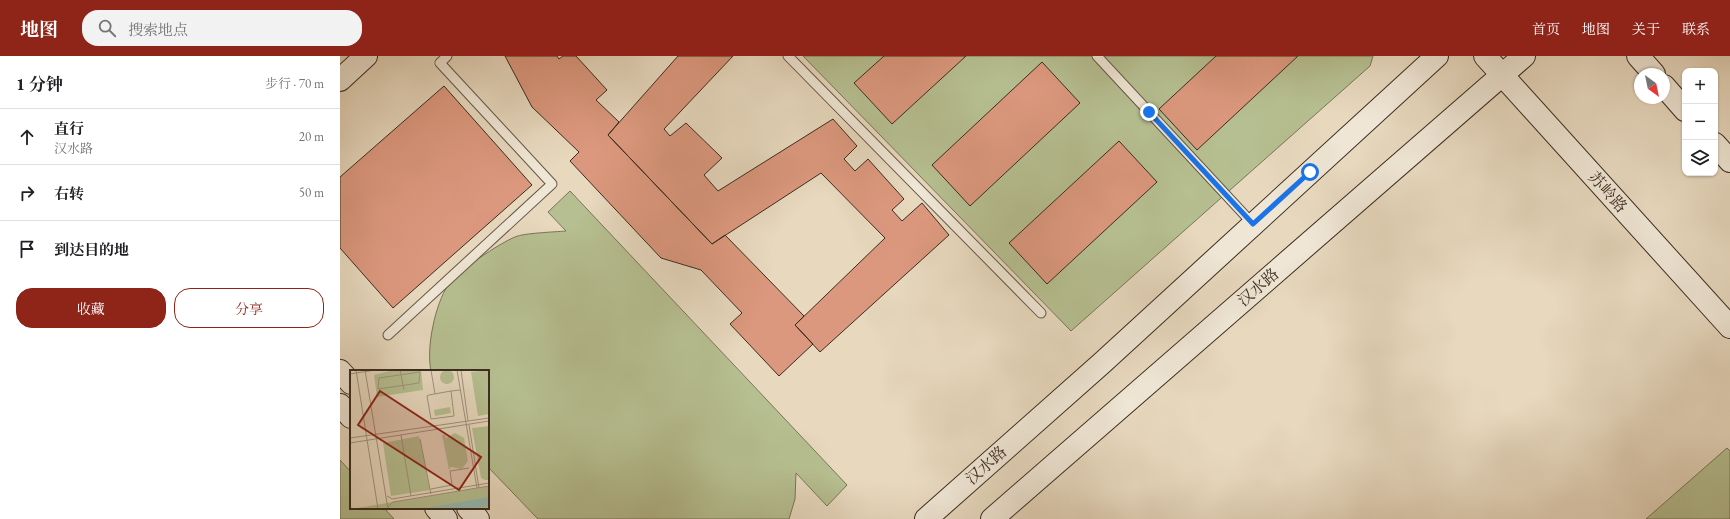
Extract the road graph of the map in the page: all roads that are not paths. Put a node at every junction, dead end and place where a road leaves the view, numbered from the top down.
1 (366, 56) edge
2 (447, 56) edge
3 (788, 56) edge
4 (1097, 56) edge
5 (1437, 56) edge
6 (1485, 56) edge
7 (1524, 56) edge
8 (1638, 56) edge
9 (437, 60) edge
10 (1649, 68) edge
11 (1502, 74) junction
12 (340, 80) edge
13 (1670, 93) edge
14 (1682, 107) edge
15 (1718, 147) edge
16 (1730, 161) edge
17 (1253, 224) junction
18 (1041, 313) dead end
19 (1730, 327) edge
20 (388, 334) dead end
21 (340, 371) edge
22 (350, 381) edge
23 (340, 405) edge
24 (350, 416) edge
25 (437, 509) edge
26 (469, 509) edge
27 (446, 519) edge
28 (478, 519) edge
29 (926, 519) edge
30 (992, 519) edge

1 - 12 main road
2 - 9 lane
3 - 18 lane
4 - 17 lane
5 - 17 main road, 汉水路
6 - 11 main road, 苏岭路
7 - 11 main road, 汉水路
8 - 10 main road
9 - 20 lane
11 - 19 main road, 苏岭路
11 - 30 main road, 汉水路
13 - 14 main road
15 - 16 main road
17 - 29 main road, 汉水路
21 - 22 main road
23 - 24 main road
25 - 27 main road
26 - 28 main road

